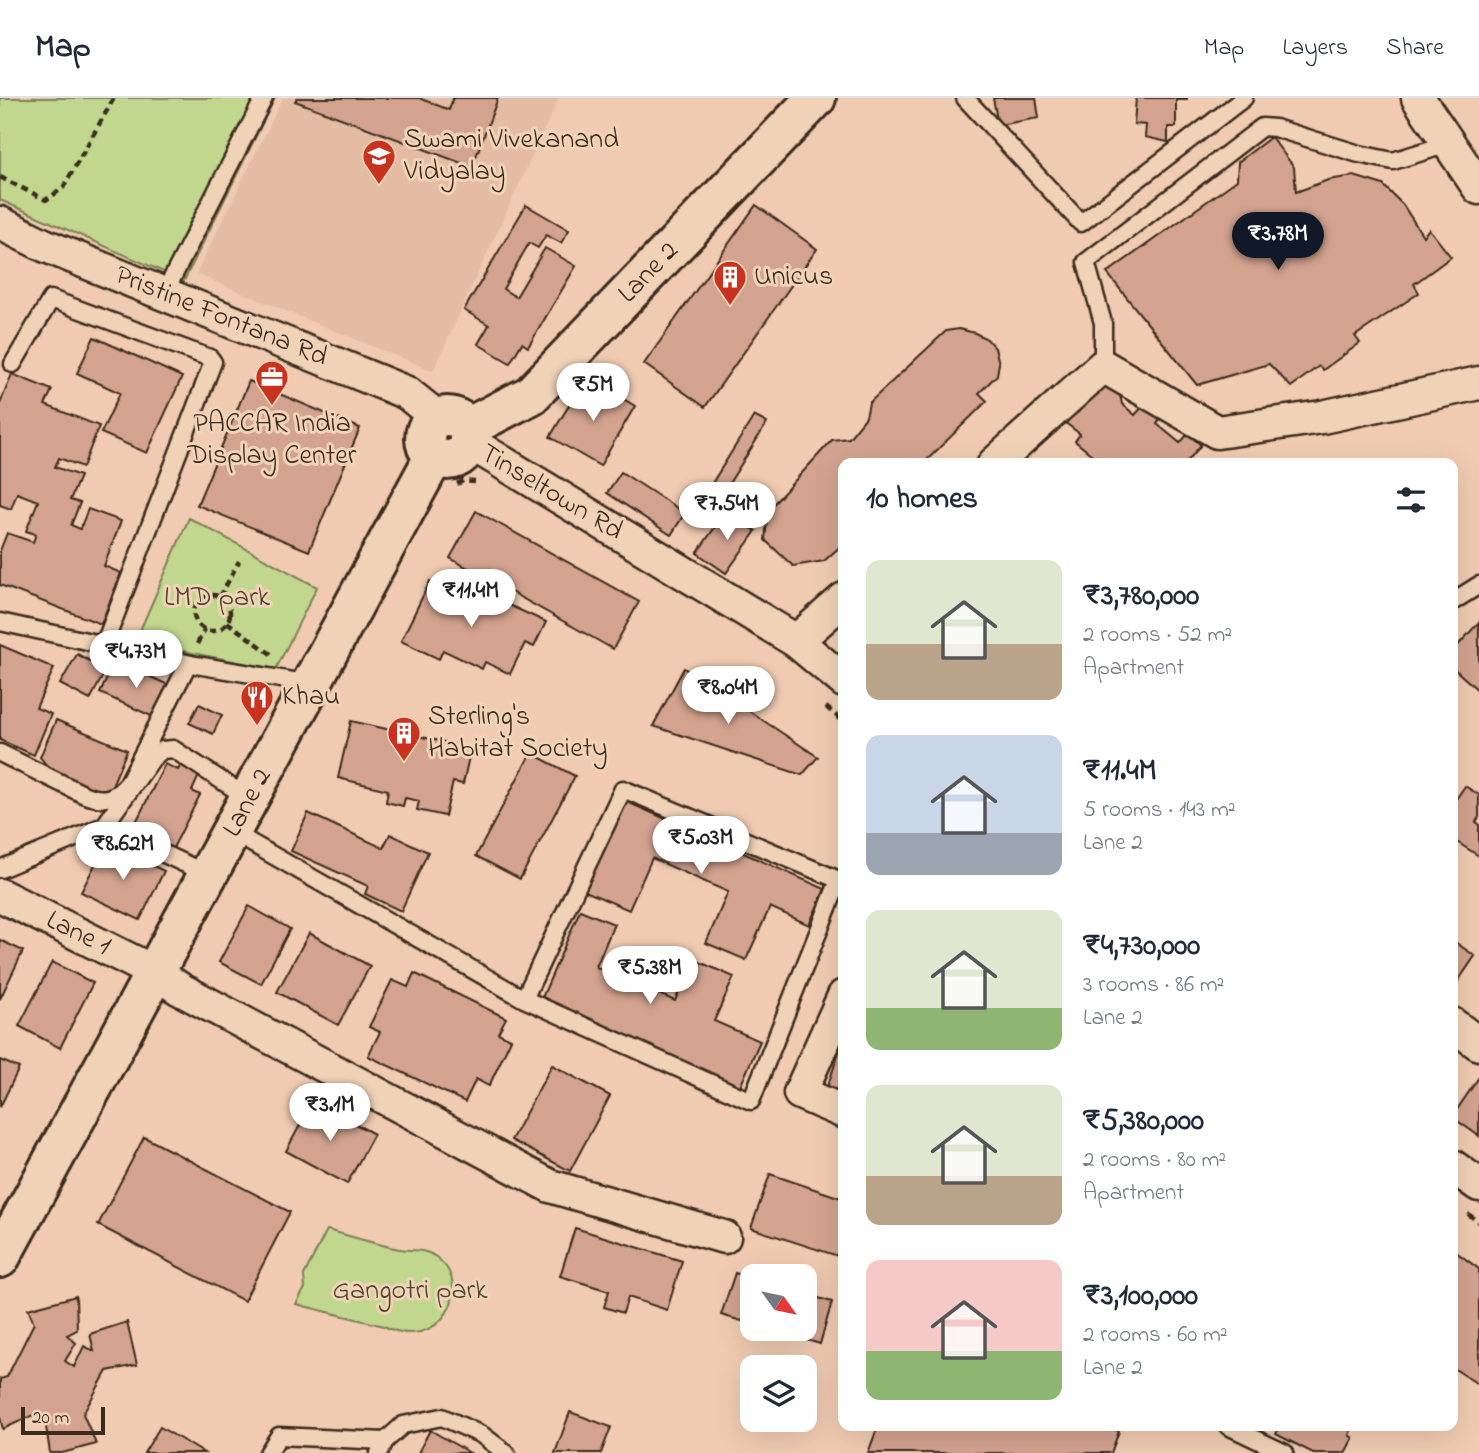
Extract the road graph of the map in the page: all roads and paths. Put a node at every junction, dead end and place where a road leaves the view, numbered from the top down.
1 (114, 98) edge
2 (264, 98) edge
3 (816, 98) edge
4 (965, 98) edge
5 (1244, 98) edge
6 (1418, 98) edge
7 (1448, 144) junction
8 (0, 177) edge
9 (1479, 188) edge
10 (0, 223) edge
11 (164, 294) junction
12 (13, 364) dead end
13 (1102, 366) junction
14 (1479, 383) edge
15 (458, 429) junction
16 (1001, 458) edge
17 (444, 471) junction
18 (484, 488) dead end
19 (239, 561) dead end
20 (1479, 586) edge
21 (220, 597) junction
22 (1458, 598) edge
23 (838, 604) edge
24 (0, 622) edge
25 (227, 622) junction
26 (205, 629) junction
27 (796, 641) junction
28 (104, 645) junction
29 (196, 645) dead end
30 (277, 658) dead end
31 (188, 664) junction
32 (311, 686) junction
33 (833, 693) edge
34 (0, 754) edge
35 (250, 799) junction
36 (104, 826) junction
37 (232, 831) junction
38 (0, 869) edge
39 (209, 875) junction
40 (838, 880) edge
41 (838, 883) edge
42 (0, 895) edge
43 (156, 973) junction
44 (524, 999) junction
45 (838, 1009) edge
46 (1458, 1028) edge
47 (1479, 1044) edge
48 (838, 1109) edge
49 (1458, 1170) edge
50 (1479, 1185) edge
51 (724, 1237) dead end
52 (0, 1258) edge
53 (1239, 1431) edge
54 (382, 1447) edge
55 (268, 1453) edge
56 (506, 1453) edge
57 (1285, 1453) edge

1 - 8 path
2 - 11 lane
3 - 15 street, Lane 2
4 - 5 lane
6 - 7 street
7 - 9 street
7 - 13 lane
10 - 11 street, Pristine Fontana Rd
11 - 15 street, Pristine Fontana Rd
12 - 28 lane
13 - 14 street
13 - 16 street
15 - 17 street, Lane 2
15 - 27 street, Tinseltown Rd
17 - 18 path
17 - 32 street, Lane 2
19 - 21 path
20 - 22 lane
21 - 25 path
21 - 26 path
23 - 27 street
24 - 28 lane
25 - 26 path
25 - 30 path
26 - 29 path
27 - 33 street, Tinseltown Rd
28 - 31 lane
31 - 32 lane
31 - 34 lane
32 - 35 street, Lane 2
35 - 36 lane
35 - 37 street, Lane 2
36 - 38 lane
36 - 39 lane
37 - 39 street, Lane 2
37 - 44 lane
39 - 43 street, Lane 2
40 - 44 lane
41 - 44 lane
42 - 43 street, Lane 1
43 - 51 street, Lane 1
43 - 52 street, Lane 2
45 - 48 street
46 - 47 street
49 - 50 street
53 - 57 lane
54 - 55 lane
54 - 56 lane

